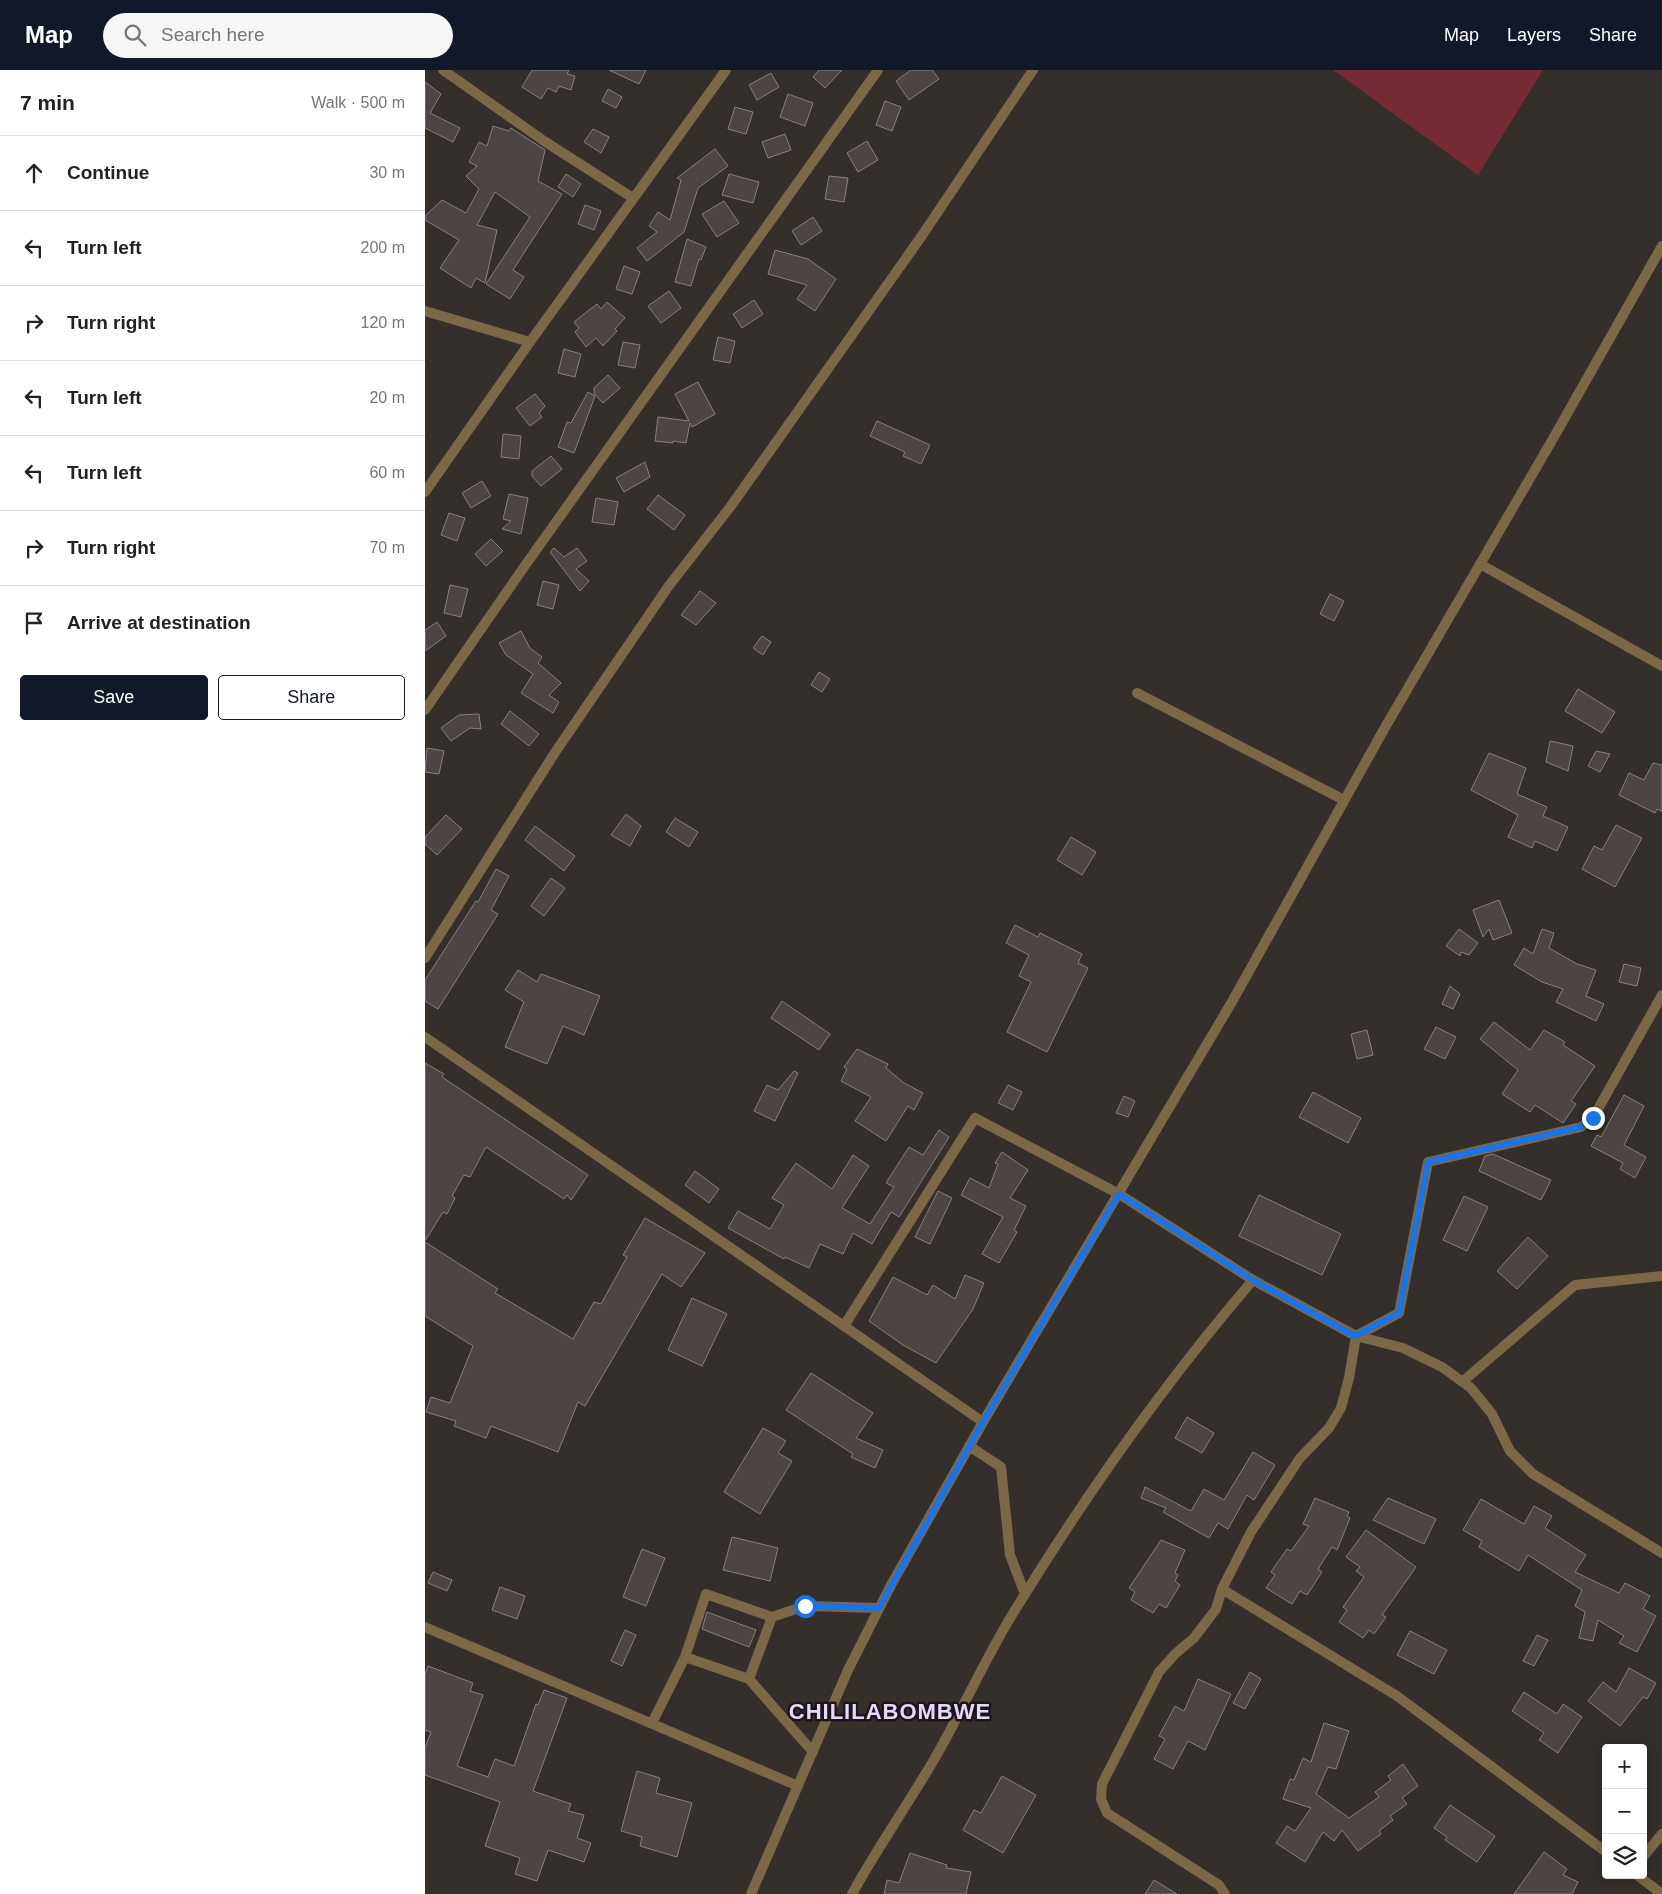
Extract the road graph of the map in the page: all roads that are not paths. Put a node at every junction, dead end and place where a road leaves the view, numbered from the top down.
1 (443, 70) edge
2 (726, 70) edge
3 (878, 70) edge
4 (1033, 70) edge
5 (633, 198) junction
6 (1662, 246) edge
7 (425, 310) edge
8 (530, 342) junction
9 (425, 492) edge
10 (1480, 564) junction
11 (1662, 666) edge
12 (1137, 693) dead end
13 (425, 710) edge
14 (1344, 800) junction
15 (425, 958) edge
16 (1662, 995) edge
17 (425, 1037) edge
18 (1119, 1194) junction
19 (1662, 1276) edge
20 (1253, 1280) junction
21 (844, 1326) junction
22 (1355, 1336) junction
23 (1462, 1382) junction
24 (983, 1422) junction
25 (969, 1446) junction
26 (1662, 1553) edge
27 (1222, 1589) junction
28 (1025, 1594) junction
29 (879, 1608) junction
30 (772, 1616) junction
31 (425, 1627) edge
32 (685, 1657) junction
33 (749, 1679) junction
34 (652, 1723) junction
35 (813, 1752) junction
36 (799, 1786) junction
37 (1662, 1834) edge
38 (1602, 1849) edge
39 (1647, 1852) edge
40 (1642, 1879) edge
41 (751, 1894) edge
42 (852, 1894) edge
43 (1225, 1894) edge
44 (1662, 1894) edge

1 - 5 street
2 - 5 street
3 - 13 street
4 - 15 street
5 - 8 street
6 - 10 street
7 - 8 street
8 - 9 street
10 - 11 street
10 - 14 street
12 - 14 street
14 - 18 street
16 - 22 street
17 - 21 street
18 - 20 street
18 - 21 street
18 - 24 street
19 - 23 street
20 - 22 street
20 - 28 street
21 - 24 street
22 - 23 street
22 - 27 street
23 - 26 street
24 - 25 street
25 - 28 street
25 - 29 street
27 - 38 street
27 - 43 street
28 - 42 street
29 - 30 street
29 - 35 street
30 - 32 street
30 - 33 street
31 - 34 street
32 - 33 street
32 - 34 street
33 - 35 street
34 - 36 street
35 - 36 street
36 - 41 street
37 - 39 street
40 - 44 street

